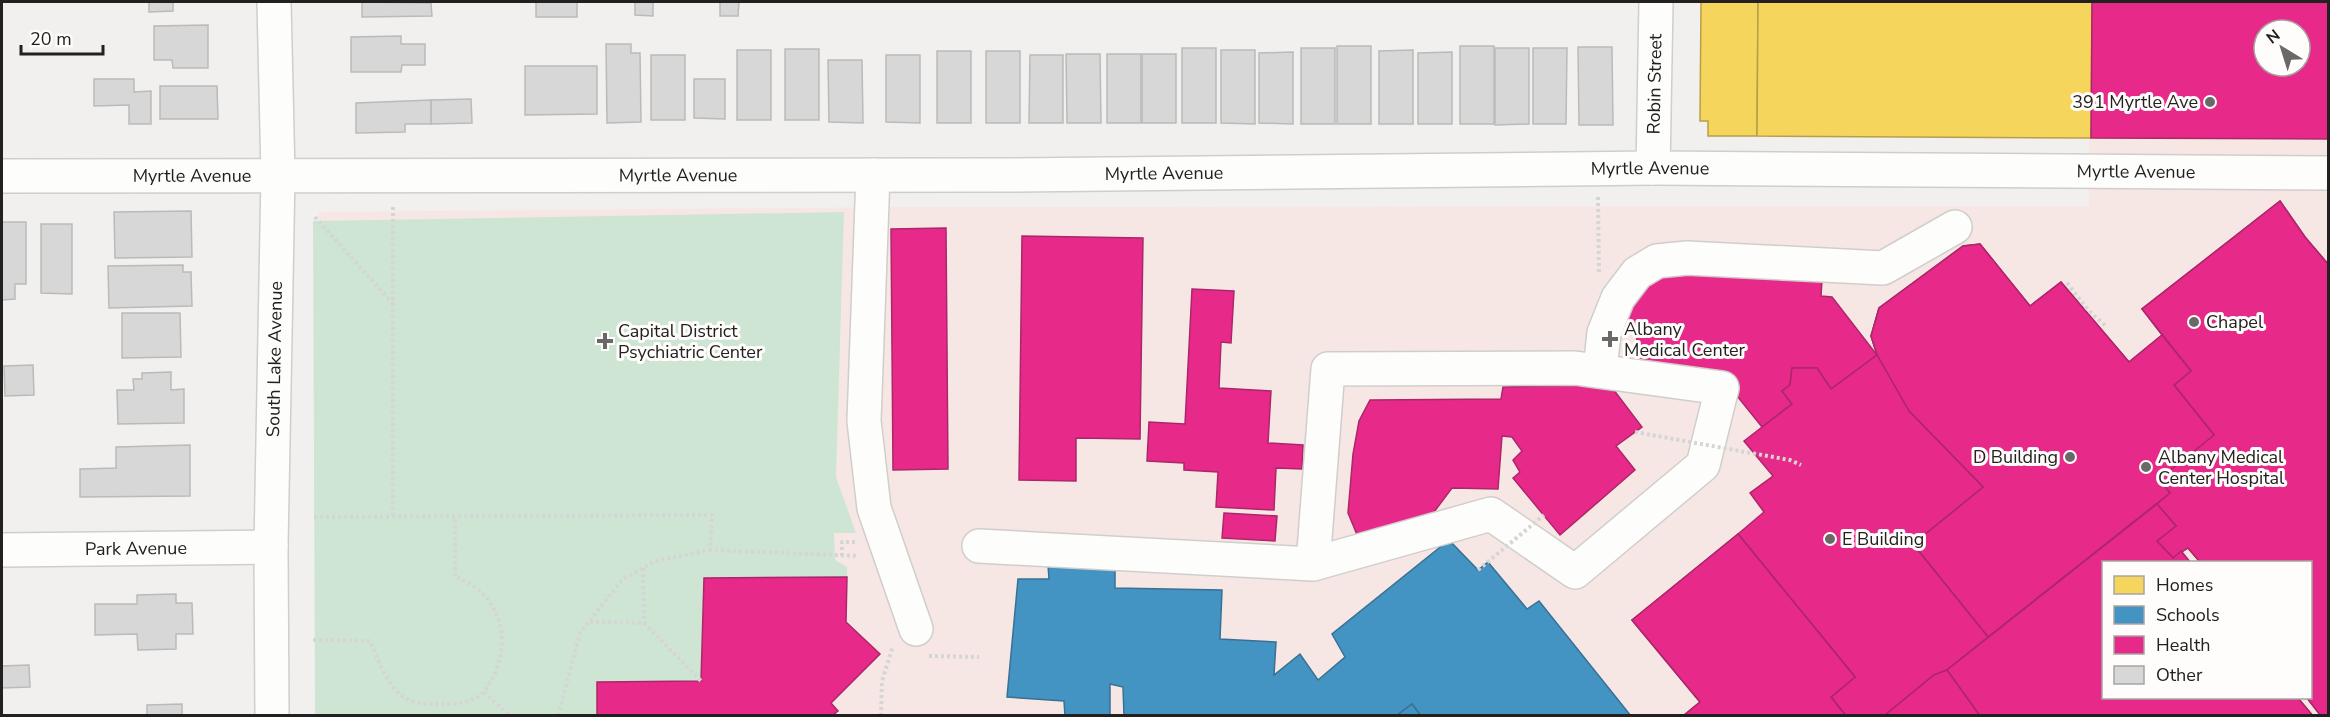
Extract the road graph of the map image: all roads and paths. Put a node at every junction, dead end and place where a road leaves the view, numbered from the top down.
1 (274, 2) edge
2 (1656, 2) edge
3 (1653, 168) junction
4 (2328, 173) edge
5 (278, 175) junction
6 (873, 175) junction
7 (2, 176) edge
8 (1598, 196) dead end
9 (393, 204) dead end
10 (315, 217) dead end
11 (1955, 227) dead end
12 (1598, 258) dead end
13 (2067, 283) dead end
14 (394, 305) junction
15 (2106, 326) dead end
16 (1600, 370) junction
17 (1635, 432) dead end
18 (1801, 465) dead end
19 (1544, 515) dead end
20 (393, 516) junction
21 (455, 516) junction
22 (314, 518) dead end
23 (842, 542) dead end
24 (980, 546) dead end
25 (271, 547) junction
26 (2, 550) edge
27 (710, 550) junction
28 (842, 556) junction
29 (865, 557) dead end
30 (1313, 564) junction
31 (643, 568) junction
32 (1478, 570) dead end
33 (589, 622) junction
34 (644, 623) junction
35 (313, 640) dead end
36 (904, 641) junction
37 (896, 656) dead end
38 (979, 657) dead end
39 (701, 681) dead end
40 (484, 692) junction
41 (272, 716) edge
42 (510, 716) edge
43 (558, 716) edge
44 (881, 716) edge

1 - 5 street, South Lake Avenue
2 - 3 street, Robin Street
3 - 4 street, Myrtle Avenue
3 - 6 street, Myrtle Avenue
5 - 6 street, Myrtle Avenue
5 - 7 street, Myrtle Avenue
5 - 25 street, South Lake Avenue
6 - 36 street
8 - 12 path
9 - 14 path
10 - 14 path
11 - 16 street
13 - 15 path
14 - 20 path
16 - 30 street
16 - 30 street
17 - 18 path, bridge
19 - 32 path, bridge
20 - 21 path
20 - 22 path
21 - 27 path
21 - 40 path
23 - 28 path
24 - 30 street
25 - 26 street, Park Avenue
25 - 41 street, South Lake Avenue
27 - 28 path
27 - 31 path
28 - 29 path
31 - 33 path
31 - 34 path
33 - 34 path
33 - 43 path
34 - 39 path
35 - 40 path
36 - 37 path
36 - 38 path
36 - 44 path
40 - 42 path

